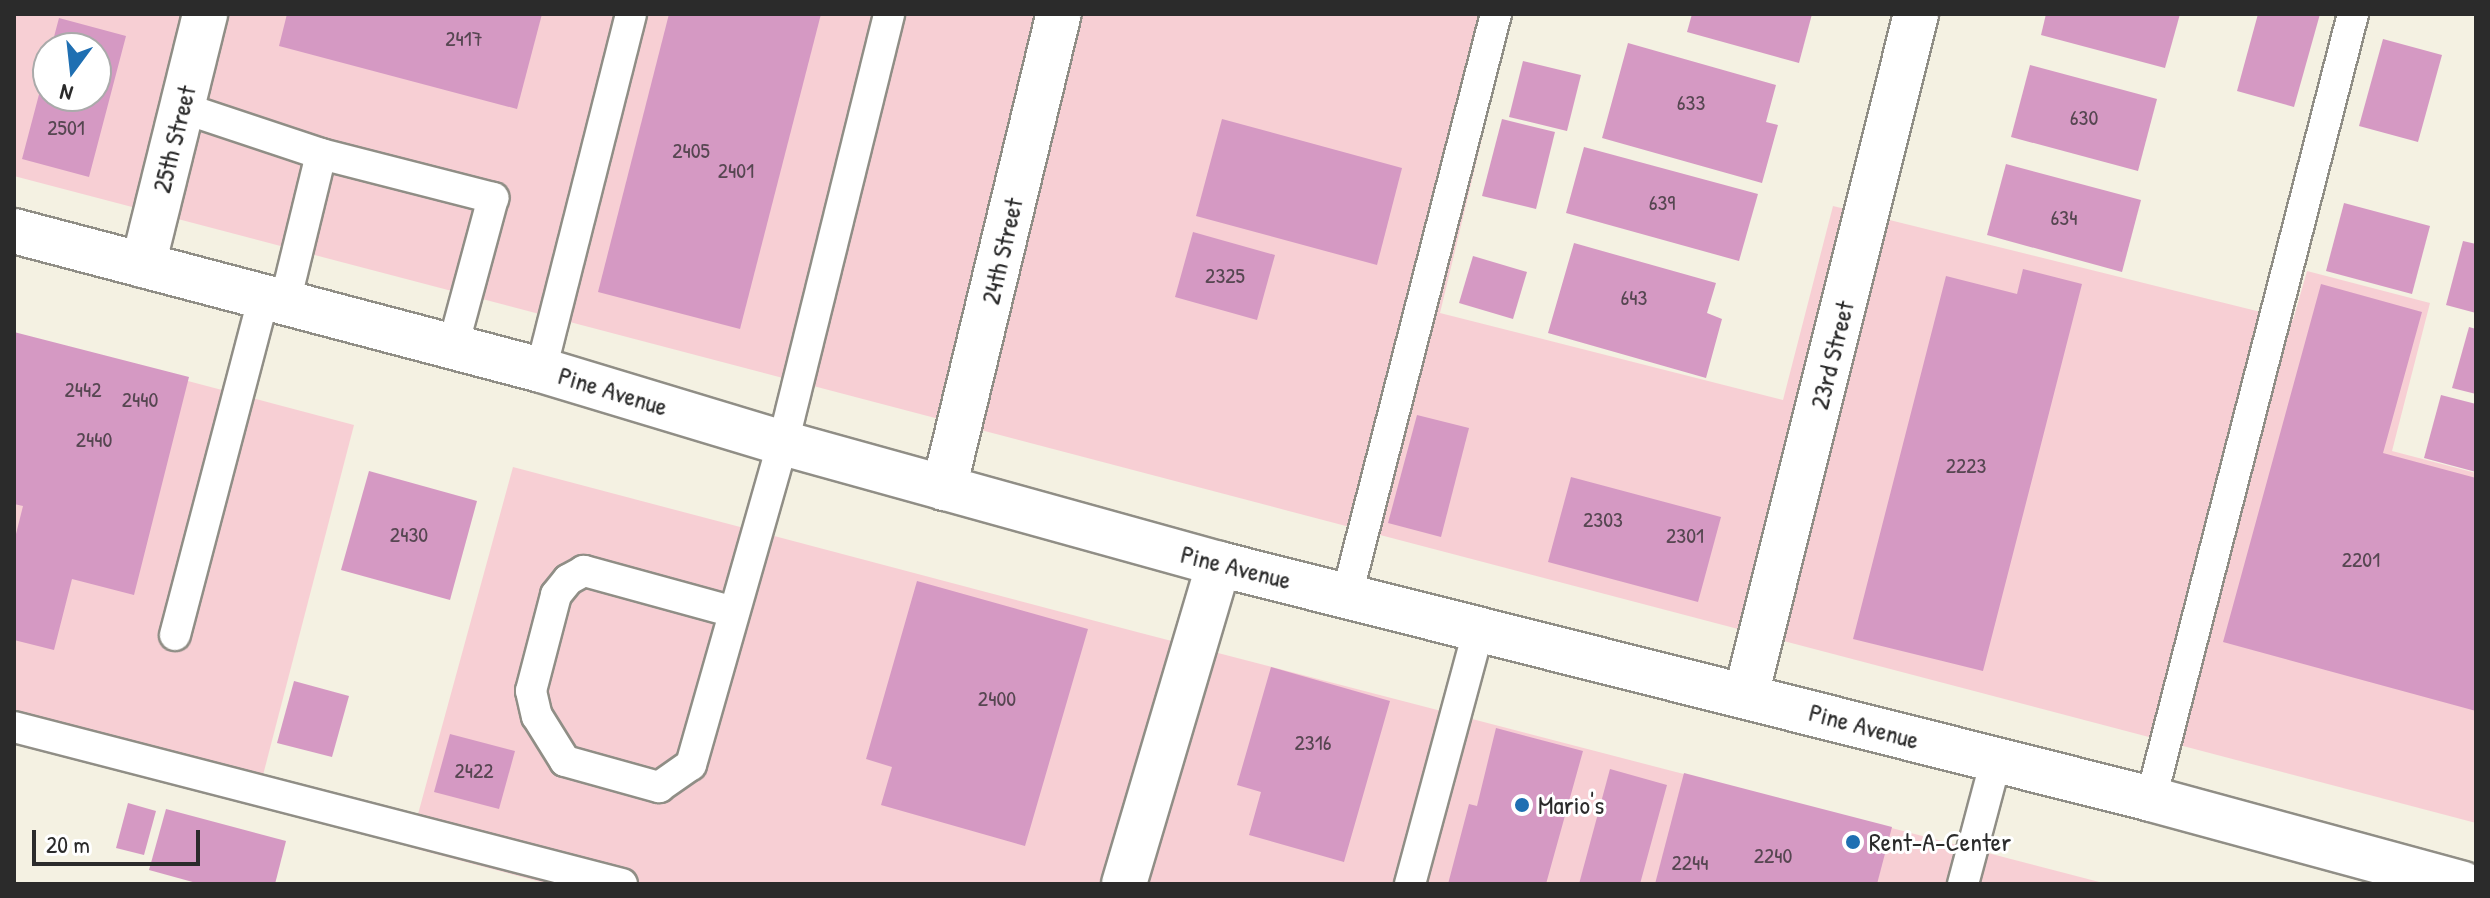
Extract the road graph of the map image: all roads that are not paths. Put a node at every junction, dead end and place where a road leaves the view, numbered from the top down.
1 (205, 14) edge
2 (631, 14) edge
3 (889, 14) edge
4 (1059, 14) edge
5 (1496, 14) edge
6 (1916, 14) edge
7 (2353, 14) edge
8 (183, 108) junction
9 (321, 154) junction
10 (14, 231) edge
11 (143, 265) junction
12 (274, 299) junction
13 (453, 346) junction
14 (541, 370) junction
15 (783, 443) junction
16 (944, 488) junction
17 (1219, 564) junction
18 (1347, 595) junction
19 (734, 612) junction
20 (1479, 629) junction
21 (175, 635) dead end
22 (1746, 695) junction
23 (14, 727) edge
24 (1996, 760) junction
25 (2151, 799) junction
26 (622, 884) edge
27 (1124, 884) edge
28 (1410, 884) edge
29 (1963, 884) edge
30 (2463, 884) edge

1 - 8 main road, 25th Street
2 - 14 lane
3 - 15 lane
4 - 16 main road, 24th Street
5 - 18 lane
6 - 22 main road, 23rd Street
7 - 25 lane
8 - 9 lane
8 - 11 main road, 25th Street
9 - 12 lane
9 - 13 lane
10 - 11 main road, Pine Avenue
11 - 12 main road, Pine Avenue
12 - 13 main road, Pine Avenue
12 - 21 lane
13 - 14 main road, Pine Avenue
14 - 15 main road, Pine Avenue
15 - 16 main road, Pine Avenue
15 - 19 lane
16 - 17 main road, Pine Avenue
17 - 18 main road, Pine Avenue
17 - 27 main road
18 - 20 main road, Pine Avenue
19 - 19 lane
20 - 22 main road, Pine Avenue
20 - 28 lane
22 - 24 main road, Pine Avenue
23 - 26 lane
24 - 25 main road, Pine Avenue
24 - 29 lane
25 - 30 main road, Pine Avenue

